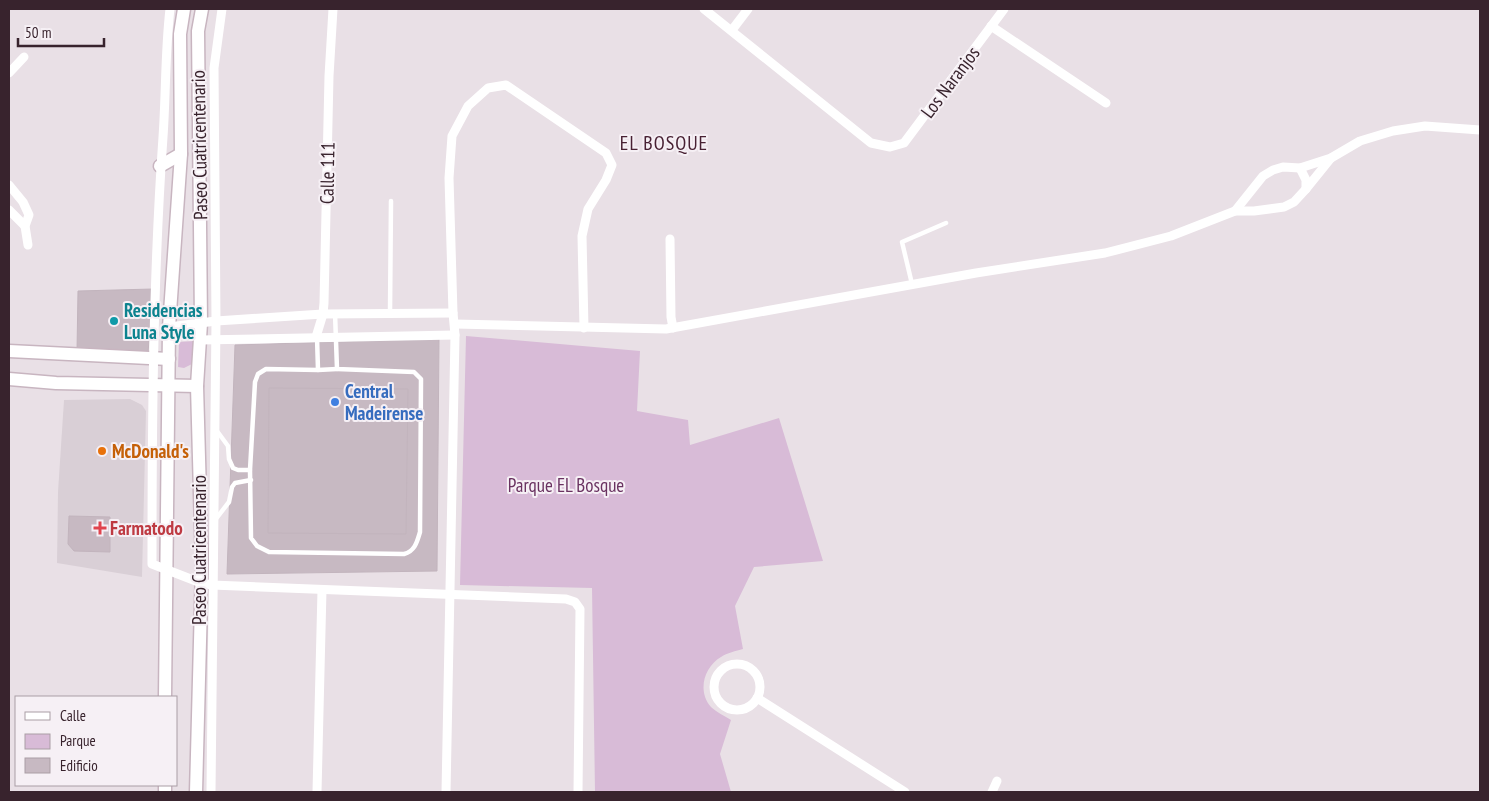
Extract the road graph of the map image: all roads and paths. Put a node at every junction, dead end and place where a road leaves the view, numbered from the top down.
1 (170, 9) edge
2 (184, 9) edge
3 (202, 9) edge
4 (222, 9) edge
5 (333, 9) edge
6 (704, 9) edge
7 (748, 9) edge
8 (1004, 9) edge
9 (991, 26) junction
10 (732, 30) junction
11 (24, 57) dead end
12 (9, 73) edge
13 (1106, 103) dead end
14 (1480, 130) edge
15 (181, 154) junction
16 (1330, 158) junction
17 (160, 166) junction
18 (1300, 168) junction
19 (9, 185) edge
20 (1306, 189) junction
21 (392, 201) dead end
22 (9, 210) edge
23 (1235, 211) junction
24 (946, 223) dead end
25 (25, 226) junction
26 (670, 239) dead end
27 (28, 246) dead end
28 (912, 285) junction
29 (335, 313) junction
30 (390, 313) junction
31 (453, 313) junction
32 (324, 314) junction
33 (216, 321) junction
34 (201, 323) junction
35 (454, 324) junction
36 (170, 327) junction
37 (584, 328) junction
38 (673, 328) junction
39 (455, 334) junction
40 (336, 336) junction
41 (316, 337) junction
42 (216, 339) junction
43 (200, 340) junction
44 (9, 351) edge
45 (154, 359) junction
46 (169, 359) junction
47 (337, 369) junction
48 (318, 370) junction
49 (9, 379) edge
50 (154, 385) junction
51 (169, 386) junction
52 (197, 386) junction
53 (215, 428) junction
54 (250, 470) junction
55 (251, 480) junction
56 (213, 522) junction
57 (166, 571) junction
58 (207, 584) junction
59 (322, 590) junction
60 (451, 594) junction
61 (165, 696) edge
62 (757, 698) junction
63 (997, 781) dead end
64 (158, 792) edge
65 (165, 792) edge
66 (172, 792) edge
67 (196, 792) edge
68 (211, 792) edge
69 (318, 792) edge
70 (446, 792) edge
71 (578, 792) edge
72 (905, 792) edge
73 (992, 792) edge

1 - 17 street, Paseo Cuatricentenario
2 - 15 street, Paseo Cuatricentenario
3 - 34 street, Paseo Cuatricentenario
4 - 33 street, Paseo Cuatricentenario
5 - 32 street, Calle 111
6 - 10 street
7 - 10 street
8 - 9 street, Los Naranjos
9 - 10 street, Los Naranjos
9 - 13 street
11 - 12 street
14 - 16 street
15 - 17 street
15 - 36 street, Paseo Cuatricentenario
16 - 18 street
16 - 20 street
17 - 45 street, Paseo Cuatricentenario
18 - 20 street
18 - 23 street
19 - 25 street
20 - 23 street
21 - 30 lane
22 - 25 street
23 - 28 street
24 - 28 lane
25 - 27 street
26 - 38 street
28 - 38 street
29 - 30 street
29 - 32 street
29 - 40 lane
30 - 31 street
31 - 35 street
31 - 37 street
32 - 33 street
32 - 41 street, Calle 111
33 - 34 street
33 - 42 street, Paseo Cuatricentenario
34 - 36 street
34 - 43 street, Paseo Cuatricentenario
35 - 37 street
35 - 39 street
36 - 46 street, Paseo Cuatricentenario
37 - 38 street
39 - 40 street
39 - 60 street
40 - 41 street
40 - 47 lane
41 - 42 street
41 - 48 lane
42 - 43 street
42 - 53 street, Paseo Cuatricentenario
43 - 52 street, Paseo Cuatricentenario
44 - 45 street
45 - 46 street
45 - 50 street, Paseo Cuatricentenario
46 - 51 street, Paseo Cuatricentenario
47 - 48 lane
47 - 55 lane
48 - 54 lane
49 - 50 street
50 - 51 street
50 - 57 street, Paseo Cuatricentenario
51 - 52 street
51 - 57 street, Paseo Cuatricentenario
52 - 58 street, Paseo Cuatricentenario
53 - 54 lane
53 - 56 street, Paseo Cuatricentenario
54 - 55 lane
55 - 56 lane
56 - 58 street, Paseo Cuatricentenario
57 - 58 street
57 - 61 street, Paseo Cuatricentenario
58 - 59 street
58 - 67 street, Paseo Cuatricentenario
58 - 68 street, Paseo Cuatricentenario
59 - 60 street
59 - 69 street
60 - 70 street
60 - 71 street
62 - 62 street
62 - 72 street
63 - 73 street
64 - 65 lane
65 - 66 lane

